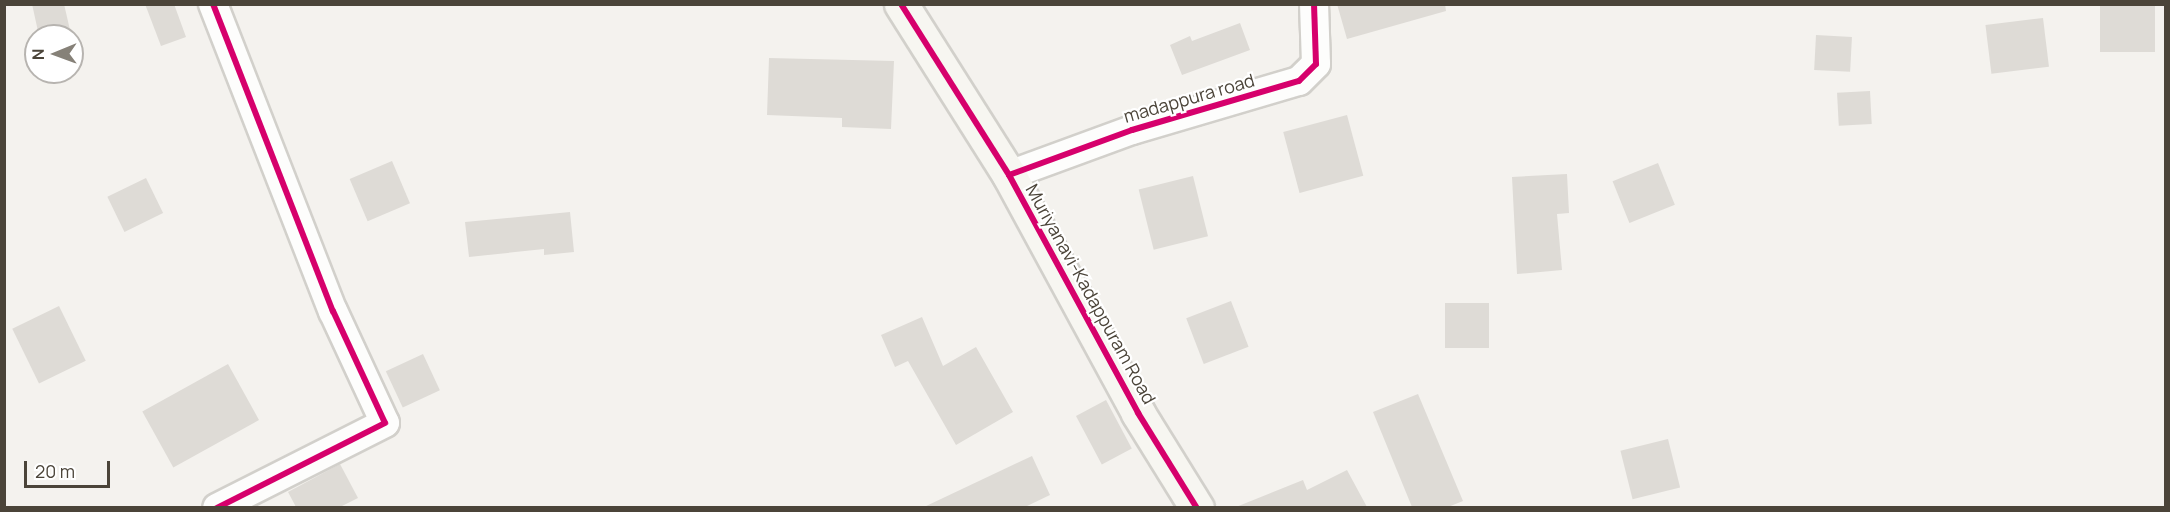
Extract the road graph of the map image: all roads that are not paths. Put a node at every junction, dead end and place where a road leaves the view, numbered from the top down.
1 (213, 4) edge
2 (901, 4) edge
3 (1314, 4) edge
4 (1009, 175) junction
5 (217, 507) edge
6 (1197, 507) edge

1 - 5 street
2 - 4 street, Muriyanavi-Kadappuram Road
3 - 4 street, madappura road
4 - 6 street, Muriyanavi-Kadappuram Road

